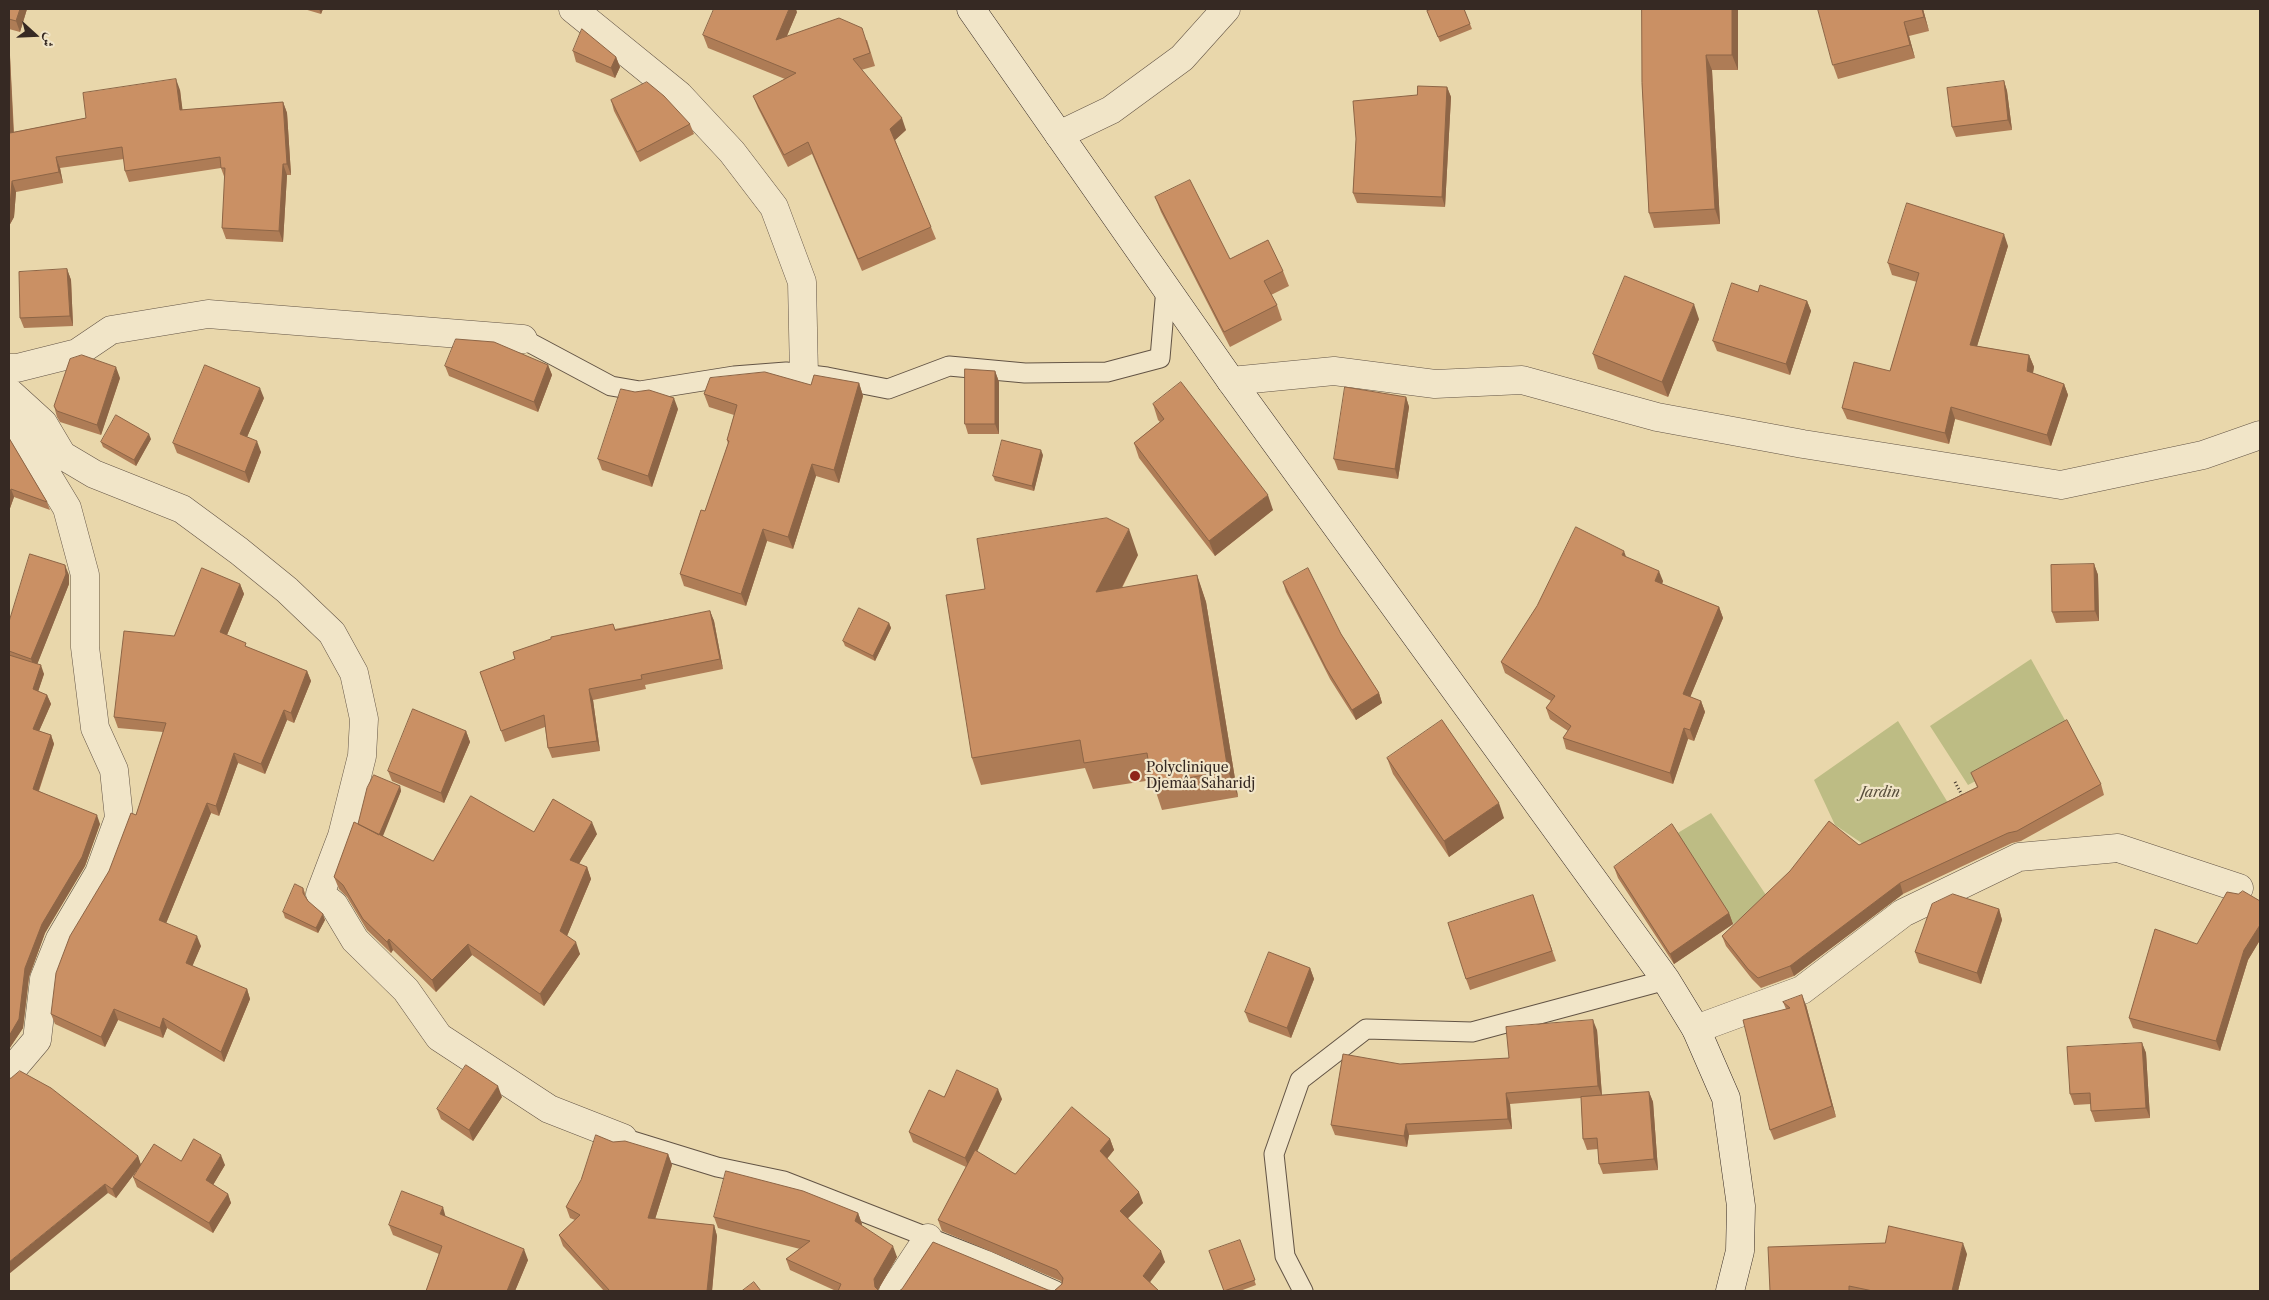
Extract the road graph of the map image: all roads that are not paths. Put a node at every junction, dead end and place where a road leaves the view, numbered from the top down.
1 (573, 9) edge
2 (971, 9) edge
3 (1226, 9) edge
4 (1060, 135) junction
5 (1166, 288) junction
6 (524, 339) joint
7 (9, 368) edge
8 (804, 374) junction
9 (1231, 381) junction
10 (9, 392) edge
11 (9, 418) edge
12 (2260, 435) edge
13 (2239, 888) dead end
14 (1666, 980) junction
15 (1696, 1029) junction
16 (9, 1073) edge
17 (623, 1138) joint
18 (928, 1238) junction
19 (893, 1291) edge
20 (1056, 1291) edge
21 (1303, 1291) edge
22 (1730, 1291) edge

1 - 8 street
2 - 4 street
3 - 4 street
4 - 5 street
5 - 8 lane
5 - 9 street
6 - 7 street
6 - 8 lane
9 - 12 street
9 - 14 street
10 - 17 street
11 - 16 street
13 - 15 street
14 - 15 street
14 - 21 lane
15 - 22 street
17 - 18 lane
18 - 19 street
18 - 20 lane

